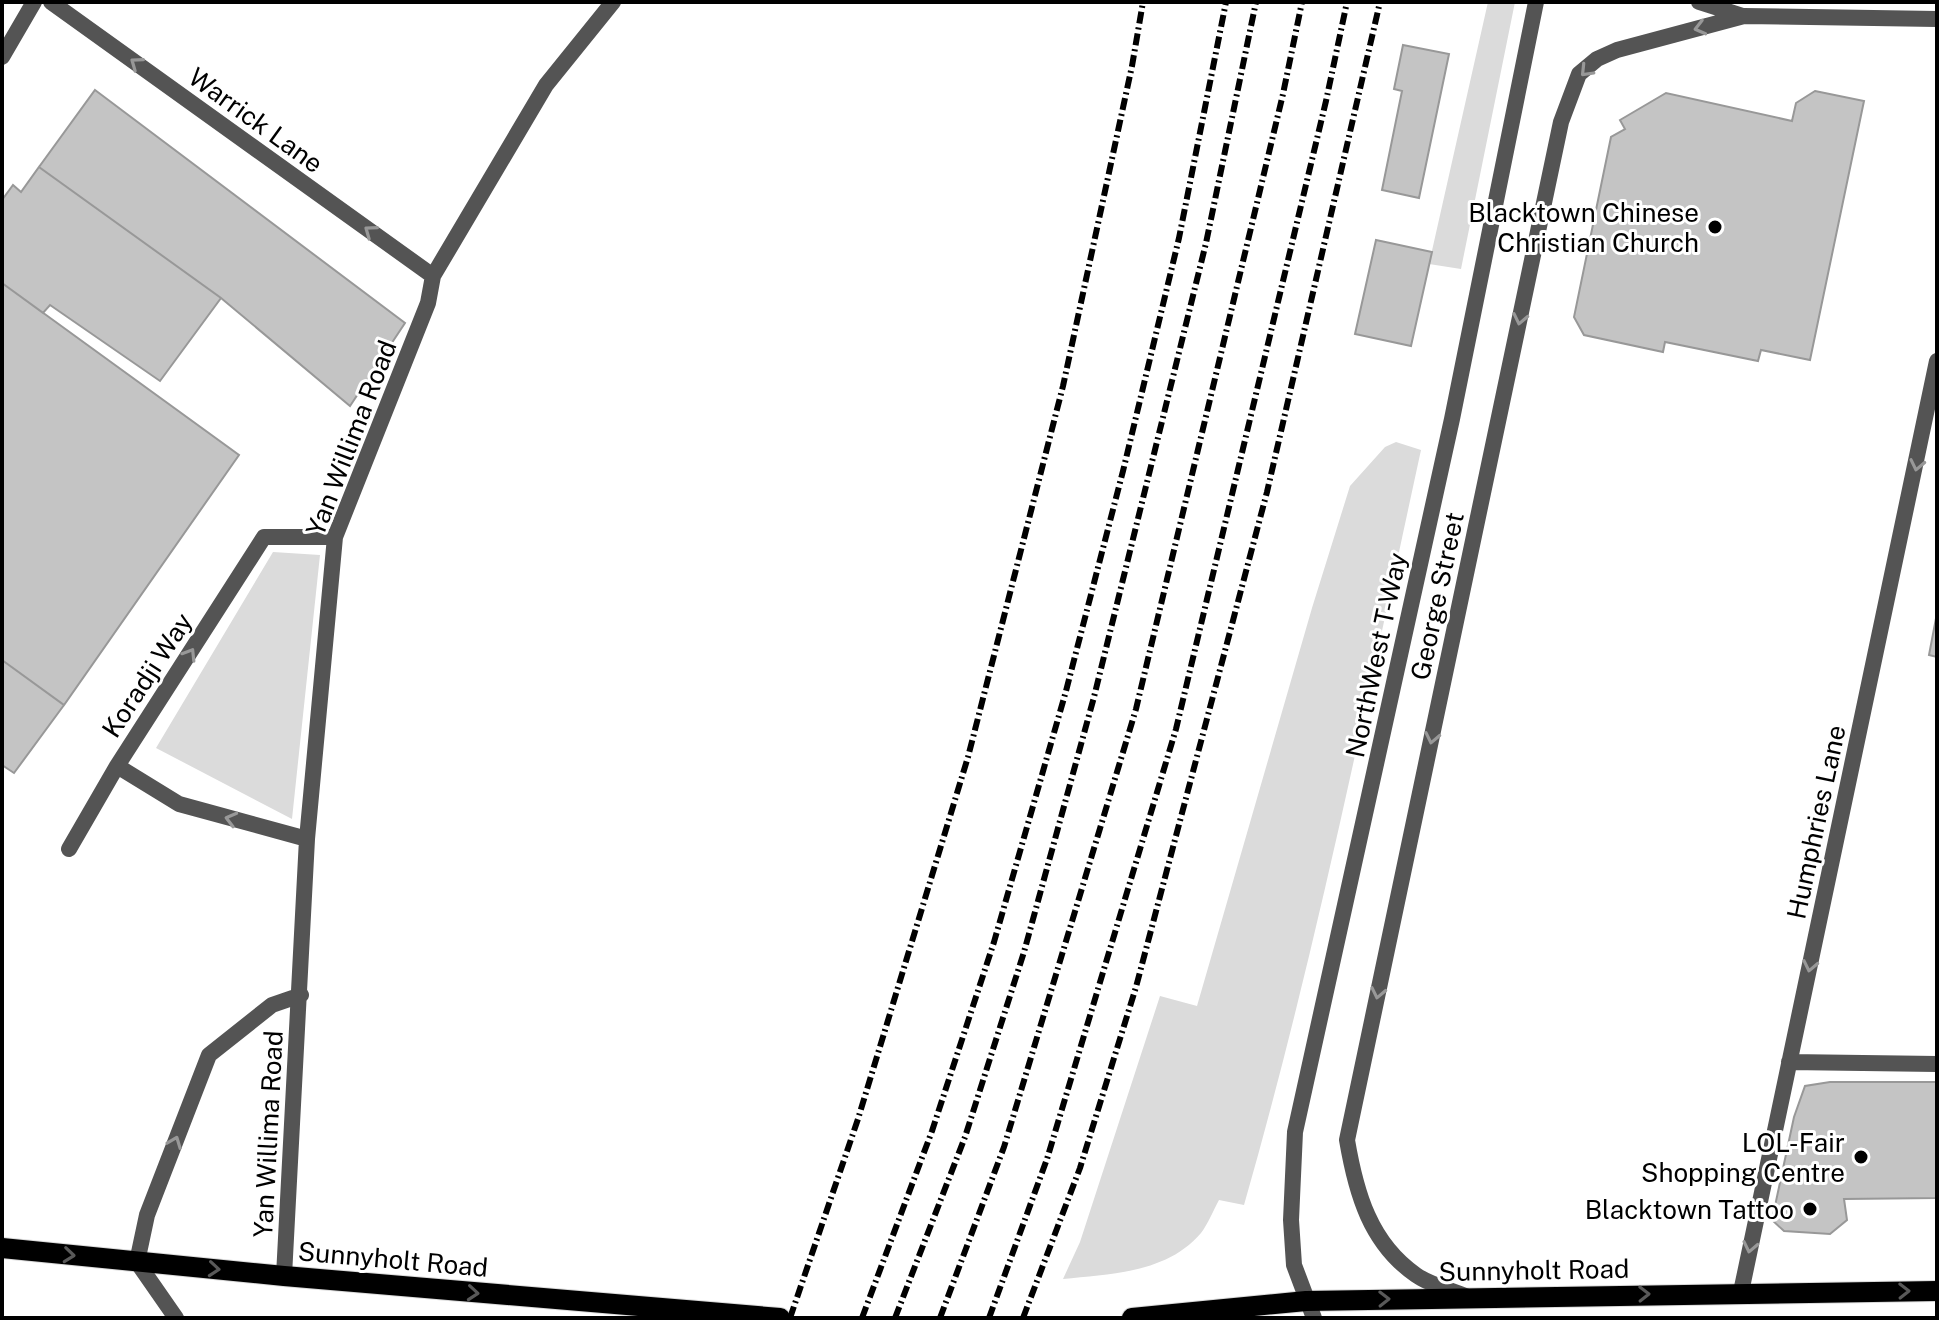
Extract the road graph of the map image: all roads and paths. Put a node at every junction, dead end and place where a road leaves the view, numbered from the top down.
1 (34, 2) edge
2 (51, 2) edge
3 (613, 2) edge
4 (1536, 2) edge
5 (1699, 2) edge
6 (1744, 16) junction
7 (1937, 19) edge
8 (2, 57) edge
9 (433, 276) junction
10 (1937, 361) edge
11 (335, 537) junction
12 (117, 766) junction
13 (307, 839) junction
14 (69, 849) dead end
15 (301, 995) junction
16 (1789, 1062) junction
17 (1937, 1064) edge
18 (2, 1248) edge
19 (137, 1262) junction
20 (284, 1276) junction
21 (1937, 1291) edge
22 (1741, 1292) junction
23 (1468, 1297) junction
24 (1310, 1310) edge
25 (750, 1317) edge
26 (176, 1318) edge
27 (780, 1318) edge
28 (1132, 1318) edge

1 - 8 street
9 -> 2 street, Warrick Lane
3 - 9 street, Yan Willima Road
4 - 24 street, NorthWest T-Way
5 - 6 street
6 - 7 street
6 -> 23 street, George Street
9 - 11 street, Yan Willima Road
10 -> 16 street, Humphries Lane
12 -> 11 street, Koradji Way
11 - 13 street, Yan Willima Road
13 -> 12 street, Koradji Way
12 - 14 street
13 - 15 street, Yan Willima Road
19 -> 15 street, Yan Willima Road
15 - 20 street, Yan Willima Road
16 - 17 street
16 -> 22 street, Humphries Lane
18 -> 19 main road, Sunnyholt Road
19 -> 20 main road, Sunnyholt Road
19 - 26 street
20 -> 25 main road, Sunnyholt Road
22 -> 21 main road, Sunnyholt Road
23 -> 22 main road, Sunnyholt Road
24 -> 23 main road, Sunnyholt Road
24 - 28 main road, Sunnyholt Road
25 - 27 main road, Sunnyholt Road

